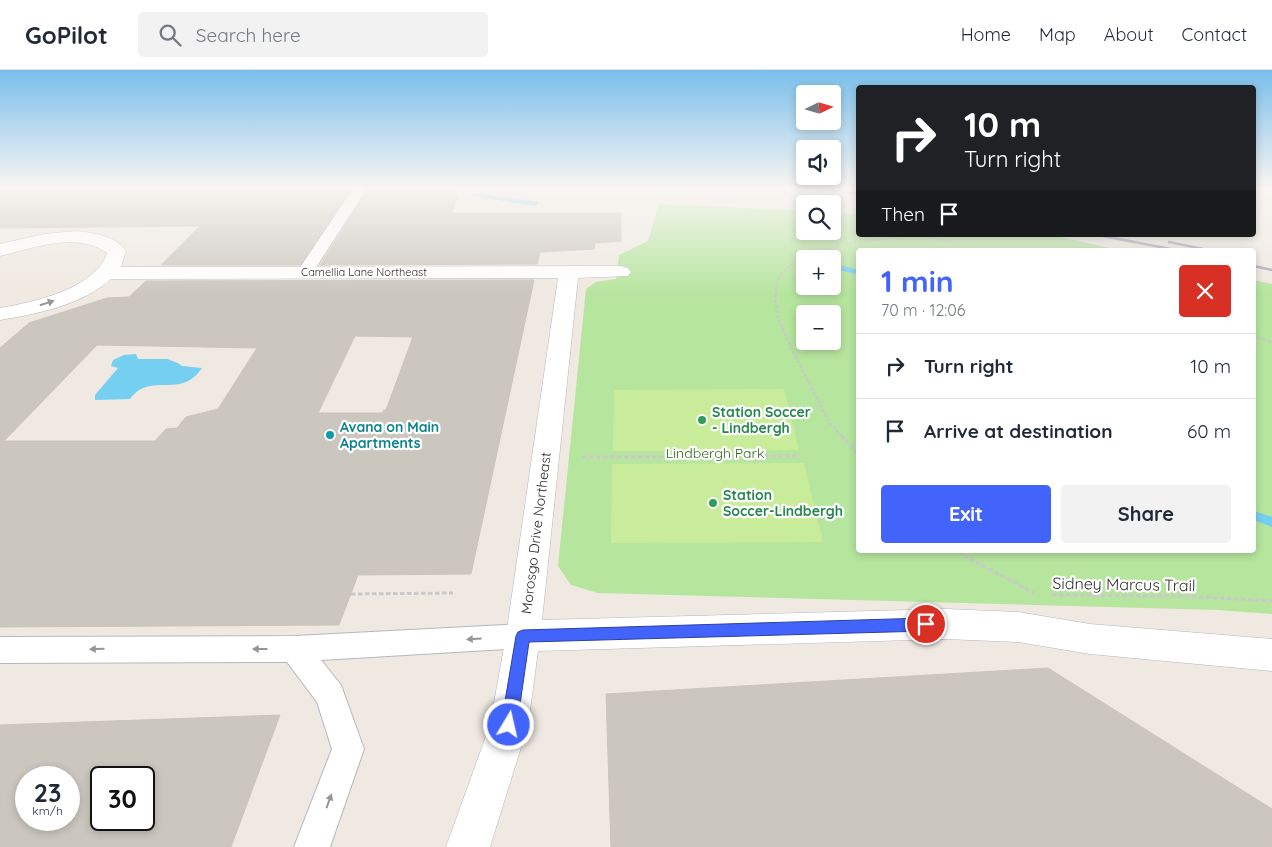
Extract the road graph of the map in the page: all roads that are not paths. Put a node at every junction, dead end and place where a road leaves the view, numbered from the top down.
1 (337, 223) edge
2 (0, 250) edge
3 (305, 272) junction
4 (569, 272) junction
5 (621, 272) dead end
6 (107, 273) junction
7 (0, 314) edge
8 (523, 636) junction
9 (295, 649) junction
10 (0, 650) edge
11 (1272, 655) edge
12 (312, 847) edge
13 (468, 847) edge

1 - 3 lane
2 - 6 street
3 - 4 street, Camellia Lane Northeast
3 - 6 street, Camellia Lane Northeast
4 - 5 street, Camellia Lane Northeast
4 - 8 street, Morosgo Drive Northeast
7 -> 6 street
8 -> 9 lane
8 - 11 street
8 - 13 street, Morosgo Drive Northeast
9 -> 10 lane
12 -> 9 lane

